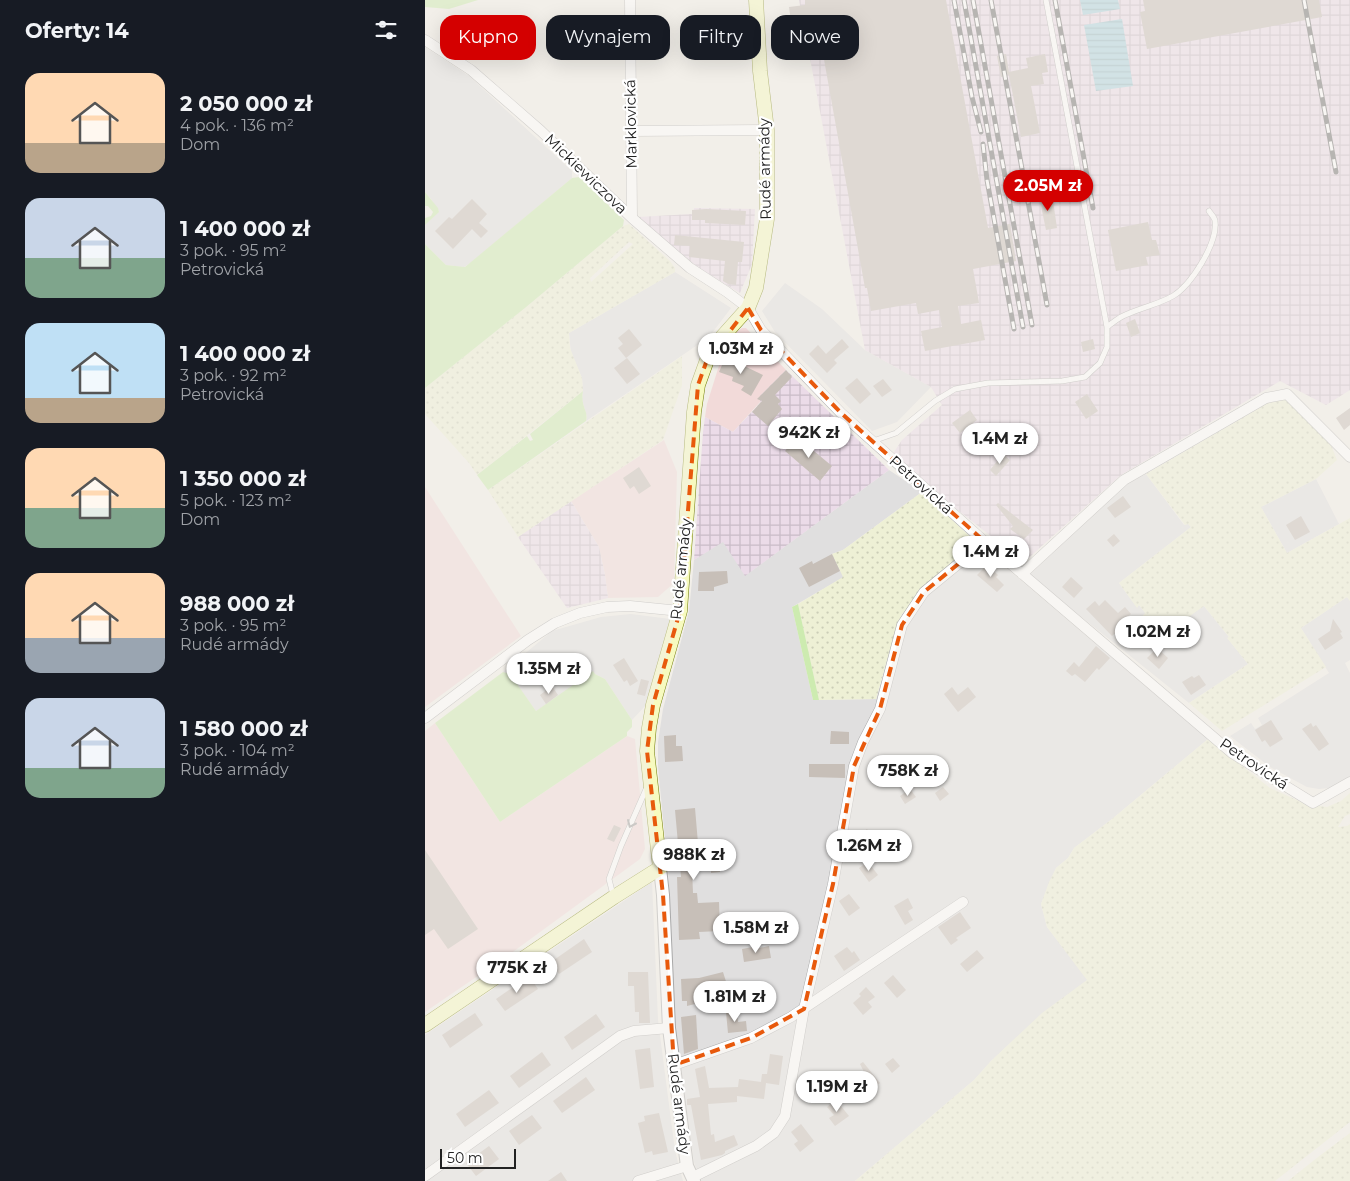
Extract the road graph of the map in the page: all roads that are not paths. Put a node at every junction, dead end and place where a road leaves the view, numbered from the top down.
1 (630, 0) edge
2 (634, 0) edge
3 (756, 0) edge
4 (1046, 0) edge
5 (425, 40) edge
6 (767, 130) junction
7 (632, 132) junction
8 (1209, 211) dead end
9 (632, 218) junction
10 (748, 308) junction
11 (1107, 327) junction
12 (873, 442) junction
13 (1350, 457) edge
14 (985, 542) junction
15 (1022, 574) junction
16 (680, 611) junction
17 (425, 718) edge
18 (650, 780) junction
19 (1350, 782) edge
20 (660, 868) junction
21 (614, 897) junction
22 (963, 902) dead end
23 (804, 1008) junction
24 (425, 1024) edge
25 (669, 1028) junction
26 (674, 1065) junction
27 (691, 1175) edge
28 (425, 1176) edge
29 (638, 1181) edge

1 - 2 street
1 - 7 street, Marklovická
3 - 6 main road, Rudé armády
4 - 11 lane
5 - 9 street, Mickiewiczova
6 - 7 street
6 - 10 main road, Rudé armády
7 - 9 street, Marklovická
8 - 11 lane
9 - 10 street, Mickiewiczova
10 - 12 street, Petrovická
10 - 16 main road, Rudé armády
11 - 12 lane
12 - 14 street, Petrovická
13 - 15 street
14 - 15 street, Petrovická
14 - 23 street
15 - 19 street, Petrovická
16 - 17 street
16 - 18 main road, Rudé armády
18 - 20 main road, Rudé armády
18 -> 21 lane
20 - 21 main road
20 - 25 street, Rudé armády
21 - 24 main road
22 - 23 street
23 - 26 street
23 - 27 street
25 - 26 street, Rudé armády
25 - 28 street
26 - 27 street, Rudé armády
27 - 29 street

